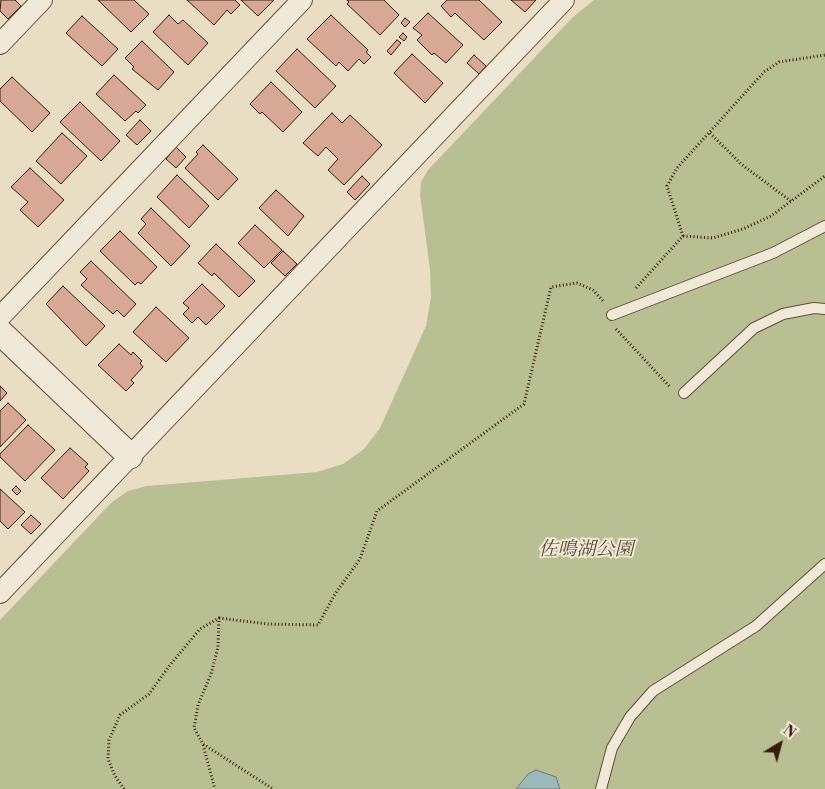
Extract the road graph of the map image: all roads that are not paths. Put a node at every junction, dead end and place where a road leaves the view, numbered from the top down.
1 (42, 0) edge
2 (302, 0) edge
3 (564, 0) edge
4 (0, 44) edge
5 (825, 226) edge
6 (825, 309) edge
7 (613, 314) road end
8 (0, 317) edge
9 (0, 332) edge
10 (684, 393) road end
11 (130, 456) junction
12 (825, 564) edge
13 (0, 593) edge
14 (601, 789) edge

1 - 4 street
2 - 8 street
3 - 11 street
5 - 7 lane
6 - 10 lane
9 - 11 street
11 - 13 street
12 - 14 lane

